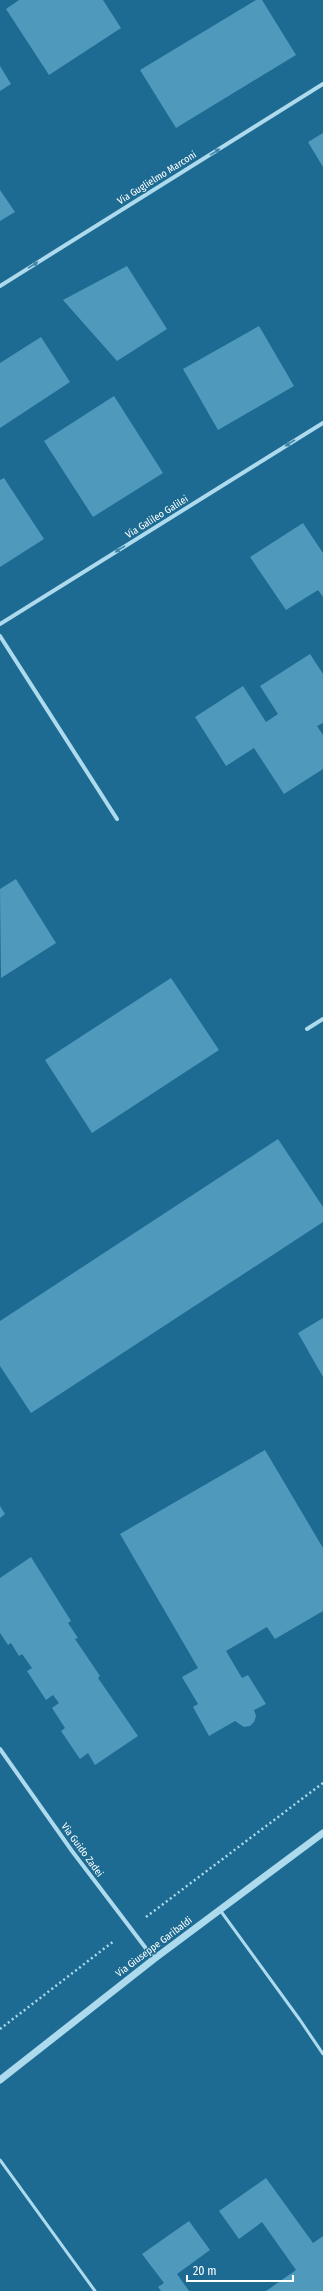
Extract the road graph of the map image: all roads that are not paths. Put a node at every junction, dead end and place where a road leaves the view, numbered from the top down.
1 (323, 84) edge
2 (0, 286) edge
3 (323, 423) edge
4 (0, 624) edge
5 (0, 636) edge
6 (116, 819) dead end
7 (321, 1020) edge
8 (323, 1025) edge
9 (308, 1029) dead end
10 (0, 1749) edge
11 (323, 1833) edge
12 (220, 1910) junction
13 (154, 1959) junction
14 (323, 2054) edge
15 (0, 2080) edge
16 (0, 2160) edge
17 (95, 2291) edge

2 -> 1 street, Via Guglielmo Marconi
3 -> 4 street, Via Galileo Galilei
5 - 6 street
7 - 8 lane
7 - 9 street
10 - 13 street, Via Guido Zadei
11 - 12 street, Via Giuseppe Garibaldi
12 - 13 street, Via Giuseppe Garibaldi
12 - 14 lane
13 - 15 street, Via Giuseppe Garibaldi
16 - 17 lane

